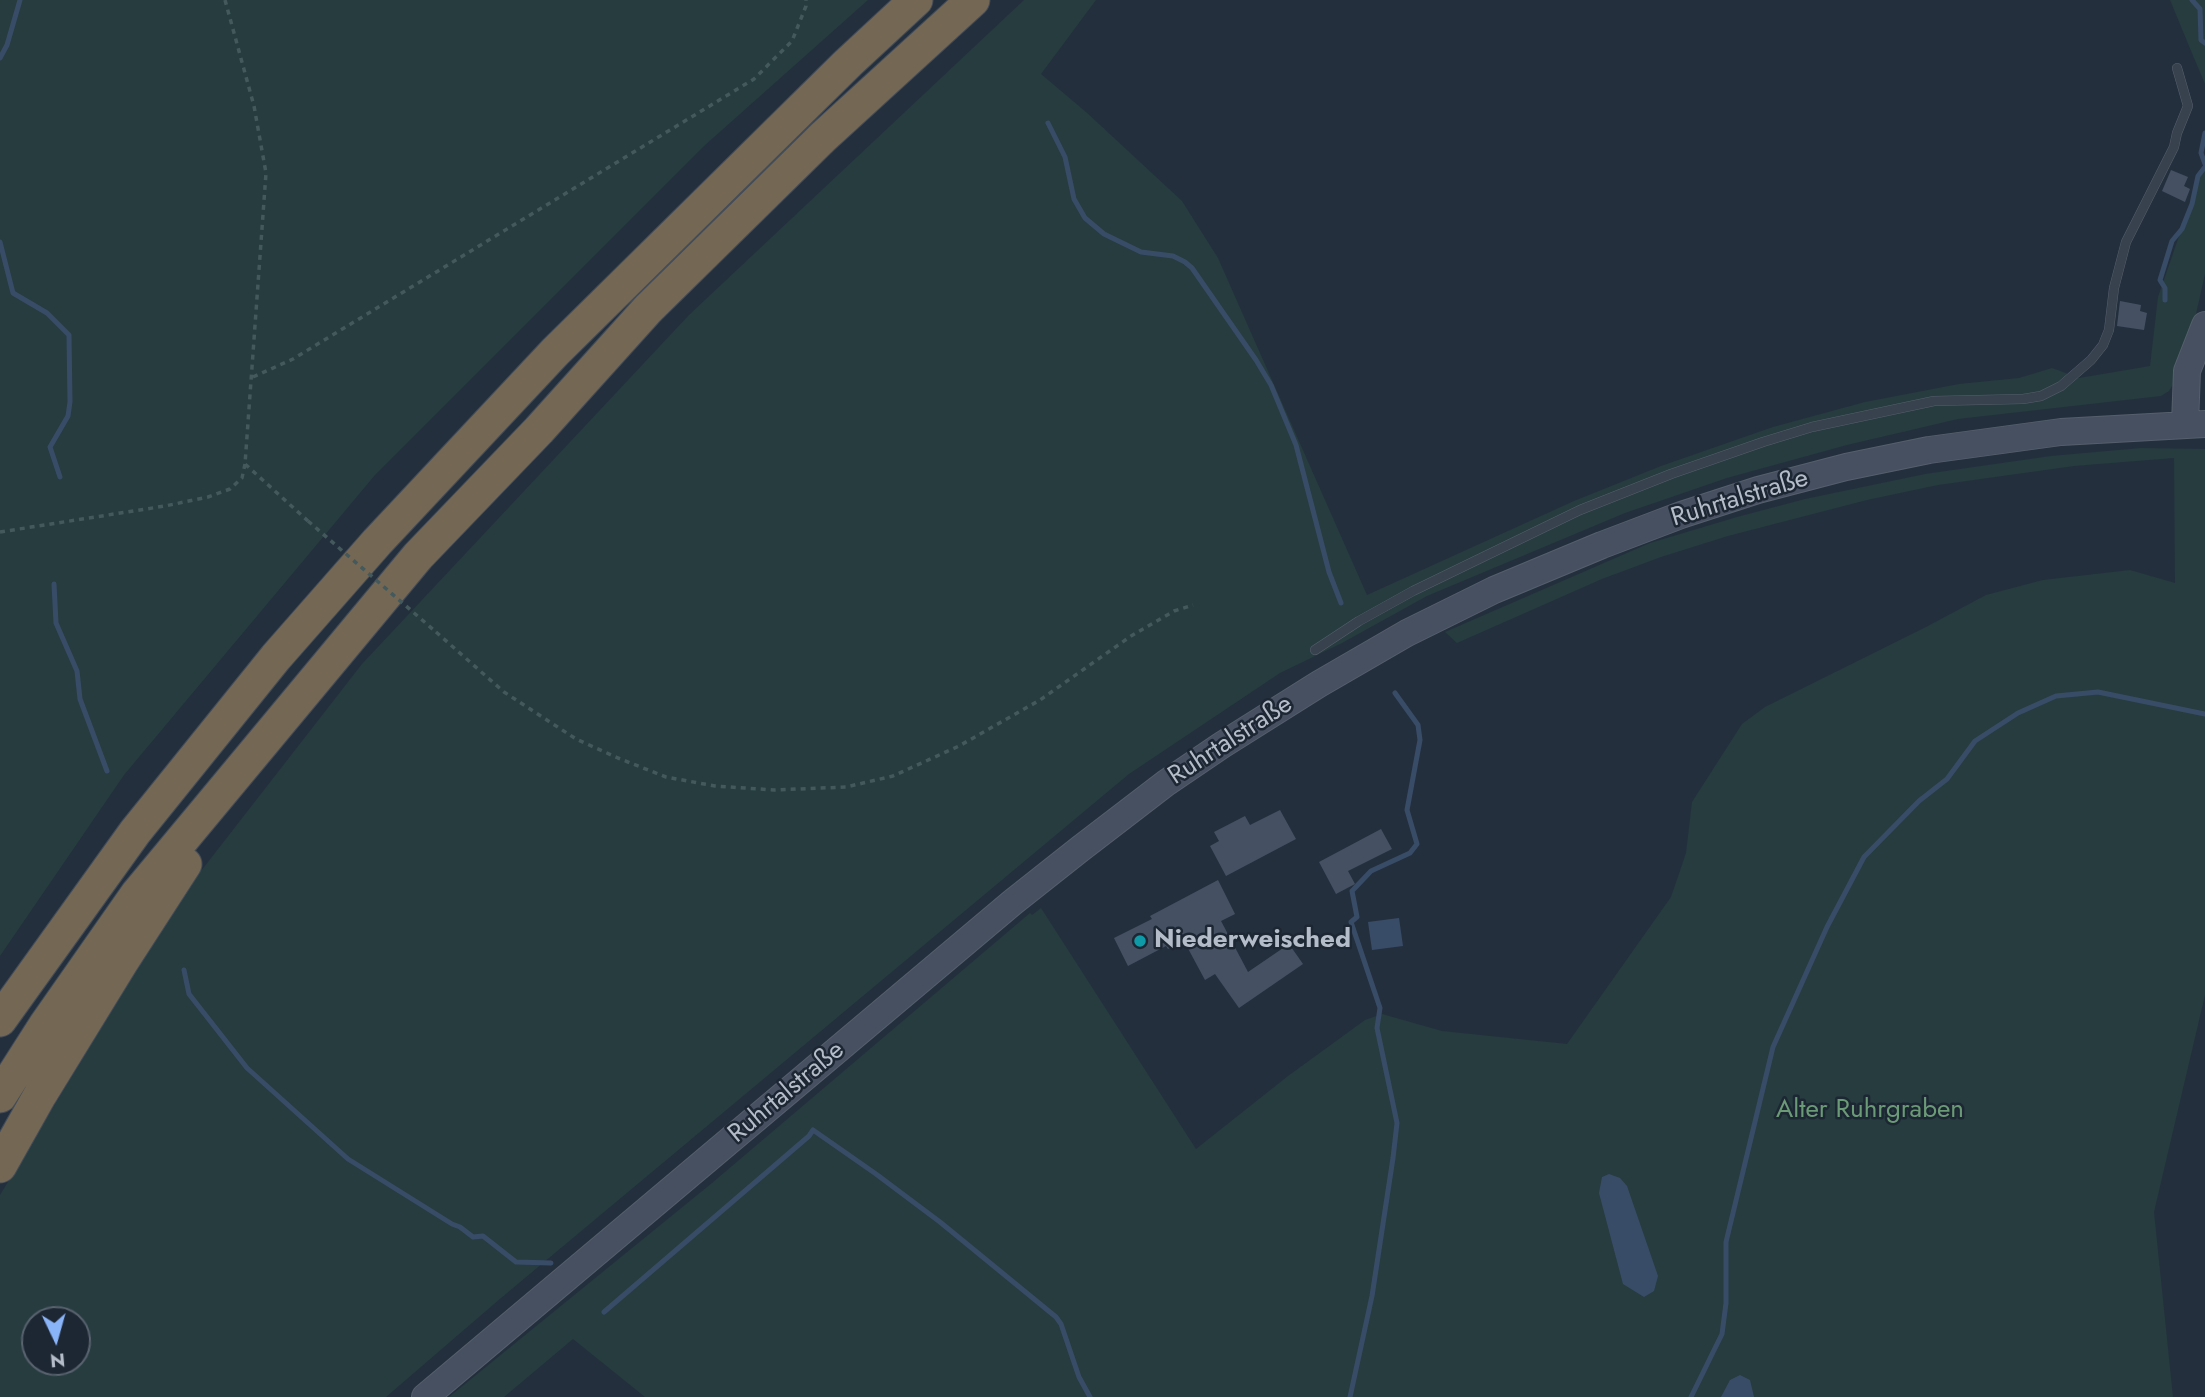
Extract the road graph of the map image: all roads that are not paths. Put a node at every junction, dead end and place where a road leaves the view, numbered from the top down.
1 (916, 0) edge
2 (973, 0) edge
3 (2177, 68) dead end
4 (2205, 325) edge
5 (2195, 424) edge
6 (1315, 650) dead end
7 (265, 740) junction
8 (0, 1020) edge
9 (0, 1096) edge
10 (0, 1166) edge
11 (425, 1397) edge

1 - 8 highway
2 - 7 highway
3 - 6 lane
4 - 5 main road
5 - 11 main road, Ruhrtalstraße
7 - 9 highway
7 - 10 highway

